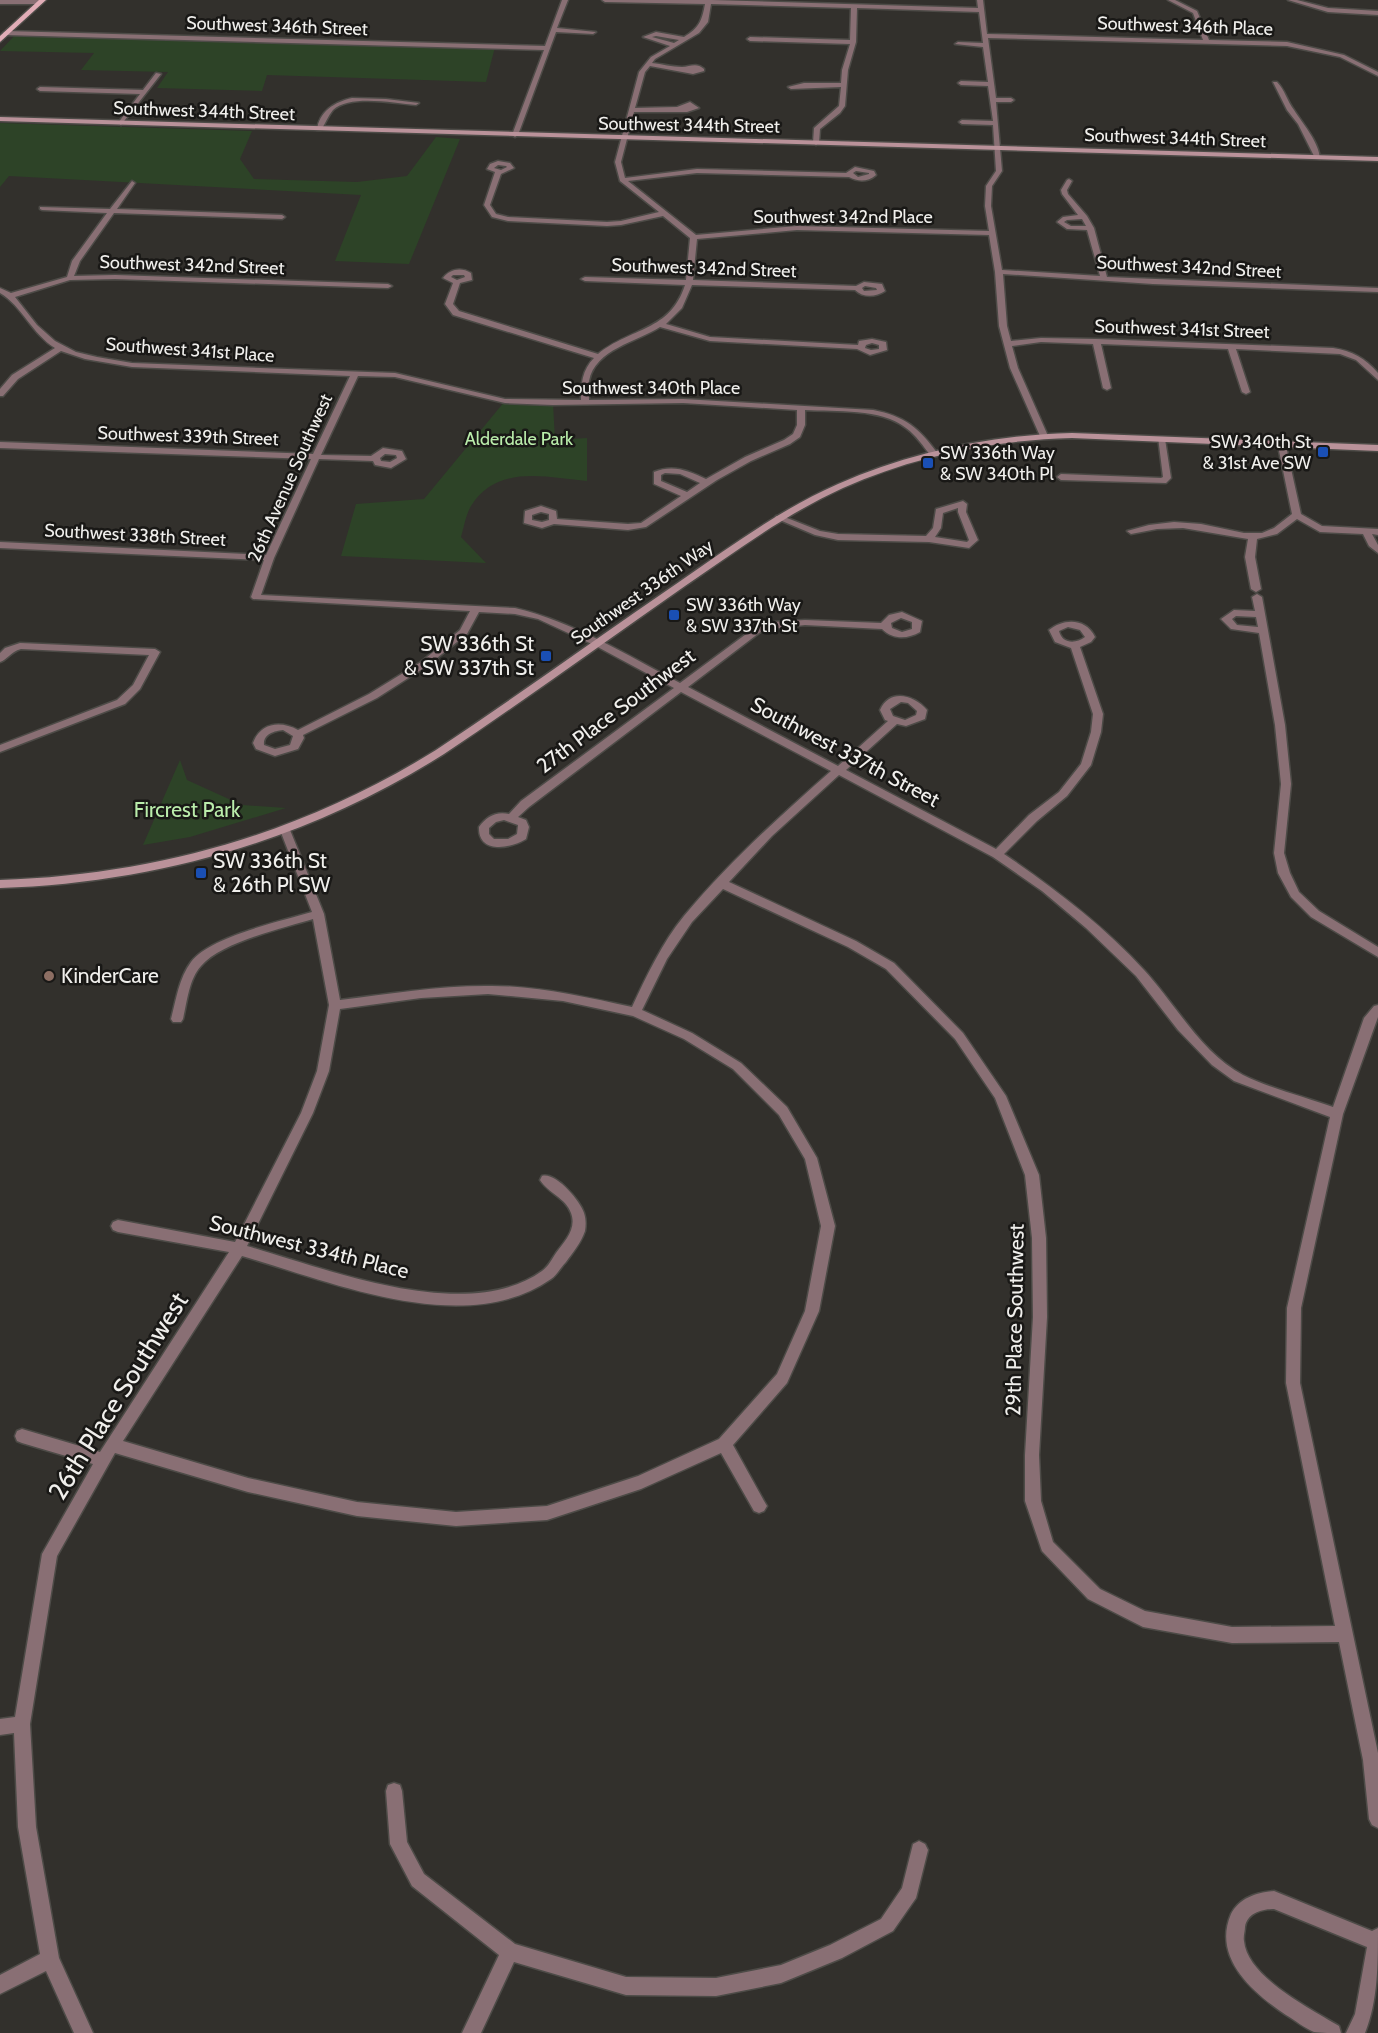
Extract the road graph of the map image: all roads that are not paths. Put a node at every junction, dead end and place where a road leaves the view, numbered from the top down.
1 (565, 0) edge
2 (605, 0) edge
3 (980, 0) edge
4 (1171, 0) edge
5 (1291, 0) edge
6 (42, 1) edge
7 (709, 1) edge
8 (0, 2) edge
9 (854, 6) junction
10 (981, 10) junction
11 (1378, 13) edge
12 (554, 30) junction
13 (593, 32) dead end
14 (6, 33) junction
15 (985, 36) junction
16 (684, 39) junction
17 (750, 39) dead end
18 (0, 40) edge
19 (1206, 41) junction
20 (853, 42) junction
21 (958, 44) dead end
22 (674, 45) junction
23 (986, 45) junction
24 (547, 48) junction
25 (647, 64) junction
26 (684, 69) dead end
27 (158, 74) dead end
28 (1378, 74) edge
29 (961, 83) dead end
30 (1275, 83) dead end
31 (991, 84) junction
32 (842, 85) junction
33 (791, 87) dead end
34 (40, 89) dead end
35 (144, 93) junction
36 (993, 100) junction
37 (1011, 100) dead end
38 (416, 103) dead end
39 (682, 109) dead end
40 (631, 110) junction
41 (0, 119) edge
42 (962, 122) dead end
43 (121, 123) junction
44 (996, 123) junction
45 (319, 129) junction
46 (515, 135) junction
47 (623, 139) junction
48 (816, 143) junction
49 (997, 149) junction
50 (1318, 158) junction
51 (1378, 159) edge
52 (498, 172) dead end
53 (849, 175) dead end
54 (621, 180) junction
55 (1069, 181) dead end
56 (132, 183) dead end
57 (42, 208) dead end
58 (112, 211) junction
59 (665, 213) junction
60 (282, 217) dead end
61 (1085, 217) junction
62 (1091, 228) junction
63 (992, 233) junction
64 (694, 237) junction
65 (999, 272) junction
66 (70, 278) junction
67 (187, 279) junction
68 (585, 279) dead end
69 (1104, 279) junction
70 (458, 282) dead end
71 (688, 282) junction
72 (322, 284) junction
73 (388, 286) dead end
74 (857, 288) dead end
75 (0, 290) edge
76 (1378, 290) edge
77 (181, 291) dead end
78 (316, 294) dead end
79 (10, 296) junction
80 (660, 325) junction
81 (1096, 341) junction
82 (1008, 344) junction
83 (1231, 346) junction
84 (61, 347) junction
85 (860, 347) dead end
86 (597, 356) junction
87 (355, 373) junction
88 (1378, 378) edge
89 (1107, 388) dead end
90 (1246, 392) dead end
91 (0, 394) edge
92 (585, 401) junction
93 (801, 407) junction
94 (1044, 436) junction
95 (1161, 439) junction
96 (0, 445) edge
97 (1282, 446) junction
98 (1378, 448) edge
99 (934, 454) junction
100 (318, 457) junction
101 (374, 459) dead end
102 (1061, 477) dead end
103 (707, 483) junction
104 (688, 496) junction
105 (1297, 515) junction
106 (779, 518) junction
107 (553, 521) dead end
108 (1131, 531) dead end
109 (1368, 532) junction
110 (1378, 532) edge
111 (1253, 537) junction
112 (929, 539) junction
113 (0, 545) edge
114 (1378, 550) edge
115 (269, 558) junction
116 (256, 597) joint
117 (476, 608) junction
118 (1260, 614) junction
119 (886, 626) dead end
120 (1264, 631) junction
121 (597, 643) junction
122 (1075, 645) dead end
123 (0, 659) edge
124 (680, 687) junction
125 (894, 721) dead end
126 (298, 734) dead end
127 (0, 749) edge
128 (835, 771) junction
129 (512, 817) dead end
130 (285, 830) junction
131 (997, 854) junction
132 (0, 884) edge
133 (722, 884) junction
134 (318, 914) junction
135 (1378, 953) edge
136 (335, 1005) junction
137 (1378, 1009) edge
138 (635, 1012) junction
139 (177, 1019) dead end
140 (1337, 1114) junction
141 (547, 1180) dead end
142 (118, 1226) dead end
143 (239, 1249) junction
144 (22, 1436) dead end
145 (724, 1444) junction
146 (112, 1445) junction
147 (103, 1460) junction
148 (759, 1506) dead end
149 (1346, 1634) junction
150 (22, 1724) junction
151 (0, 1727) edge
152 (394, 1791) dead end
153 (1378, 1819) edge
154 (919, 1850) dead end
155 (1378, 1939) edge
156 (510, 1952) junction
157 (50, 1959) junction
158 (0, 1984) edge
159 (84, 2033) edge
160 (471, 2033) edge
161 (1332, 2033) edge
162 (1355, 2033) edge

1 - 12 street
2 - 7 street
3 - 10 street
4 - 19 street
5 - 11 street
6 - 8 street
6 - 14 main road
7 - 9 street
7 - 16 street
9 - 10 street
9 - 20 street
10 - 15 street
12 - 13 street
12 - 24 street
14 - 18 main road
14 - 24 street, Southwest 346th Street
15 - 19 street, Southwest 346th Place
15 - 23 street
16 - 22 street
16 - 22 street
17 - 20 street
19 - 28 street, Southwest 346th Place
20 - 32 street
21 - 23 street
22 - 25 street
23 - 31 street
24 - 46 street
25 - 26 street
25 - 40 street
27 - 35 street
29 - 31 street
30 - 50 street
31 - 36 street
32 - 33 street
32 - 48 street
34 - 35 street
35 - 43 street
36 - 37 street
36 - 44 street
38 - 45 street
39 - 40 street
40 - 47 street
41 - 43 street, Southwest 344th Street
42 - 44 street
43 - 45 street, Southwest 344th Street
44 - 49 street
45 - 46 street, Southwest 344th Street
46 - 47 street, Southwest 344th Street
47 - 48 street, Southwest 344th Street
47 - 54 street
48 - 49 street, Southwest 344th Street
49 - 50 street, Southwest 344th Street
49 - 63 street
50 - 51 street, Southwest 344th Street
52 - 59 street
53 - 54 street
54 - 59 street
55 - 61 street
56 - 58 street
57 - 58 street
58 - 60 street
58 - 66 street
59 - 64 street
61 - 62 street
61 - 62 street
62 - 69 street
63 - 64 street, Southwest 342nd Place
63 - 65 street
64 - 71 street
65 - 69 street, Southwest 342nd Street
65 - 82 street
66 - 67 street, Southwest 342nd Street
66 - 79 street, Southwest 342nd Street
67 - 72 street, Southwest 342nd Street
67 - 77 street
68 - 71 street, Southwest 342nd Street
69 - 76 street, Southwest 342nd Street
70 - 86 street
71 - 74 street, Southwest 342nd Street
71 - 80 street
72 - 73 street, Southwest 342nd Street
72 - 78 street
75 - 79 street
79 - 84 street, Southwest 341st Place
80 - 85 street
80 - 86 street
81 - 82 street, Southwest 341st Street
81 - 83 street, Southwest 341st Street
81 - 89 street
82 - 94 street
83 - 88 street, Southwest 341st Street
83 - 90 street
84 - 87 street, Southwest 341st Place
84 - 91 street
86 - 92 street
87 - 92 street, Southwest 340th Place
87 - 100 street, 26th Avenue Southwest
92 - 93 street, Southwest 340th Place
93 - 99 street, Southwest 340th Place
93 - 103 street
94 - 95 street, Southwest 336th Way
94 - 99 street, Southwest 336th Way
95 - 97 street, Southwest 336th Way
95 - 102 street
96 - 100 street, Southwest 339th Street
97 - 98 street, Southwest 336th Way
97 - 105 street
99 - 106 street, Southwest 336th Way
100 - 101 street, Southwest 339th Street
100 - 115 street, 26th Avenue Southwest
103 - 104 street
103 - 104 street
104 - 107 street
105 - 109 street
105 - 111 street
106 - 112 street
106 - 121 street, Southwest 336th Way
108 - 111 street
109 - 110 street
109 - 114 street
111 - 118 street
112 - 112 street
113 - 115 street, Southwest 338th Street
115 - 116 street, 26th Avenue Southwest
116 - 117 street, Southwest 337th Street
117 - 121 street, Southwest 337th Street
117 - 126 street
118 - 120 street
118 - 120 street
119 - 124 street, 27th Place Southwest
120 - 135 street
121 - 124 street, Southwest 337th Street
121 - 130 street, Southwest 336th Way
122 - 131 street
123 - 127 street
124 - 128 street, Southwest 337th Street
124 - 129 street, 27th Place Southwest
125 - 128 street
128 - 131 street, Southwest 337th Street
128 - 133 street
130 - 132 street, Southwest 336th Way
130 - 134 street, 26th Place Southwest
131 - 140 street, Southwest 337th Street
133 - 138 street
133 - 149 street, 29th Place Southwest
134 - 136 street, 26th Place Southwest
134 - 139 street
136 - 138 street
136 - 143 street, 26th Place Southwest
137 - 140 street
138 - 145 street
140 - 149 street
141 - 143 street, Southwest 334th Place
142 - 143 street, Southwest 334th Place
143 - 146 street, 26th Place Southwest
144 - 147 street
145 - 146 street
145 - 148 street
146 - 147 street, 26th Place Southwest
147 - 150 street, 26th Place Southwest
149 - 153 street
150 - 151 street
150 - 157 street, 26th Place Southwest
152 - 156 street
154 - 156 street
155 - 161 street
155 - 162 street
156 - 160 street
157 - 158 street
157 - 159 street, 26th Place Southwest

